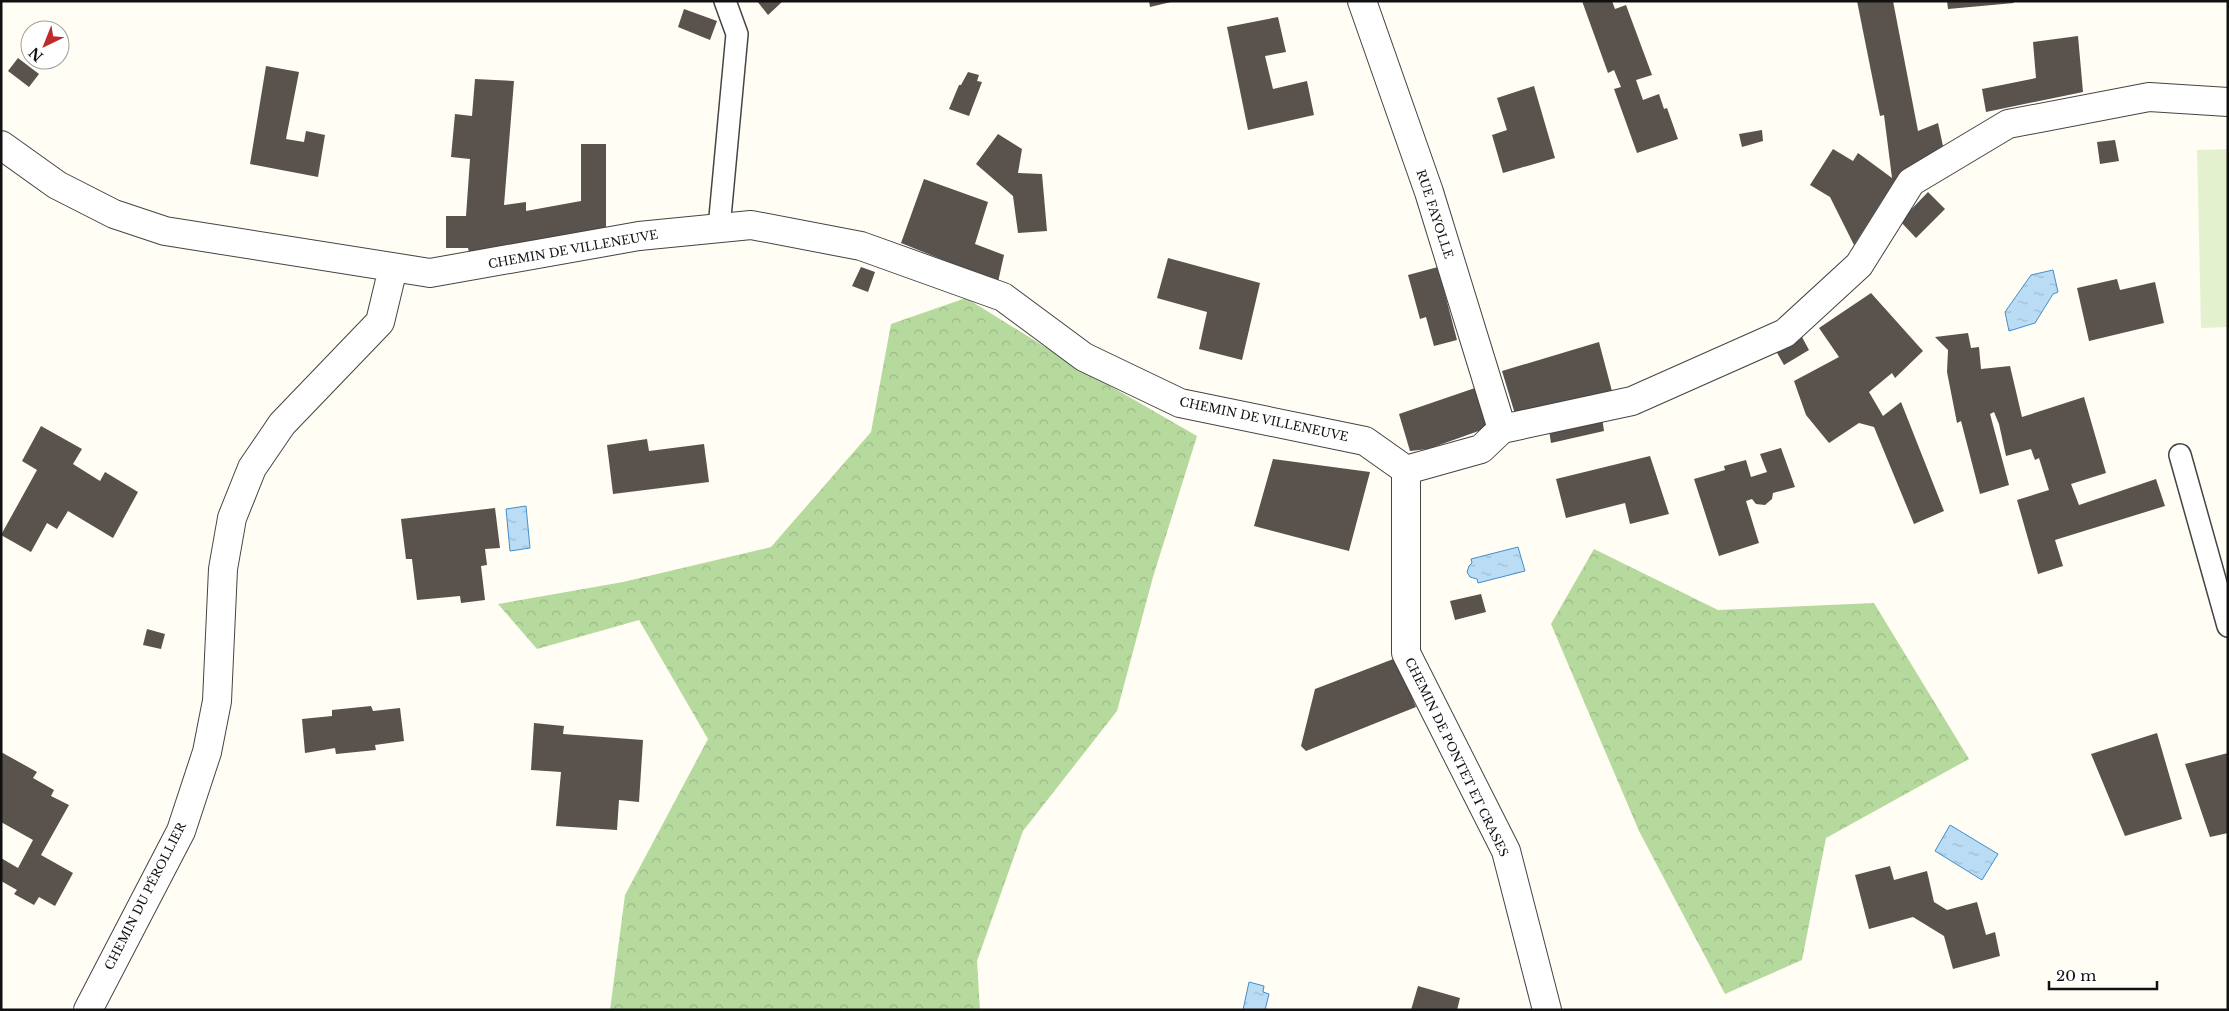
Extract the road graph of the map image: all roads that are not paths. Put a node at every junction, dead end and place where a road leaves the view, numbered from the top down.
1 (725, 1) edge
2 (1362, 1) edge
3 (2228, 102) edge
4 (1, 145) edge
5 (719, 228) junction
6 (393, 268) junction
7 (1502, 429) junction
8 (2180, 455) dead end
9 (1406, 470) junction
10 (2228, 626) edge
11 (88, 1010) edge
12 (1547, 1010) edge

1 - 5 lane
2 - 7 street, RUE FAYOLLE
3 - 7 street
4 - 6 street, CHEMIN DE VILLENEUVE
5 - 6 street, CHEMIN DE VILLENEUVE
5 - 9 street, CHEMIN DE VILLENEUVE
6 - 11 street, CHEMIN DU PÉROLLIER
7 - 9 street
8 - 10 lane
9 - 12 street, CHEMIN DE PONTET ET CRASES

